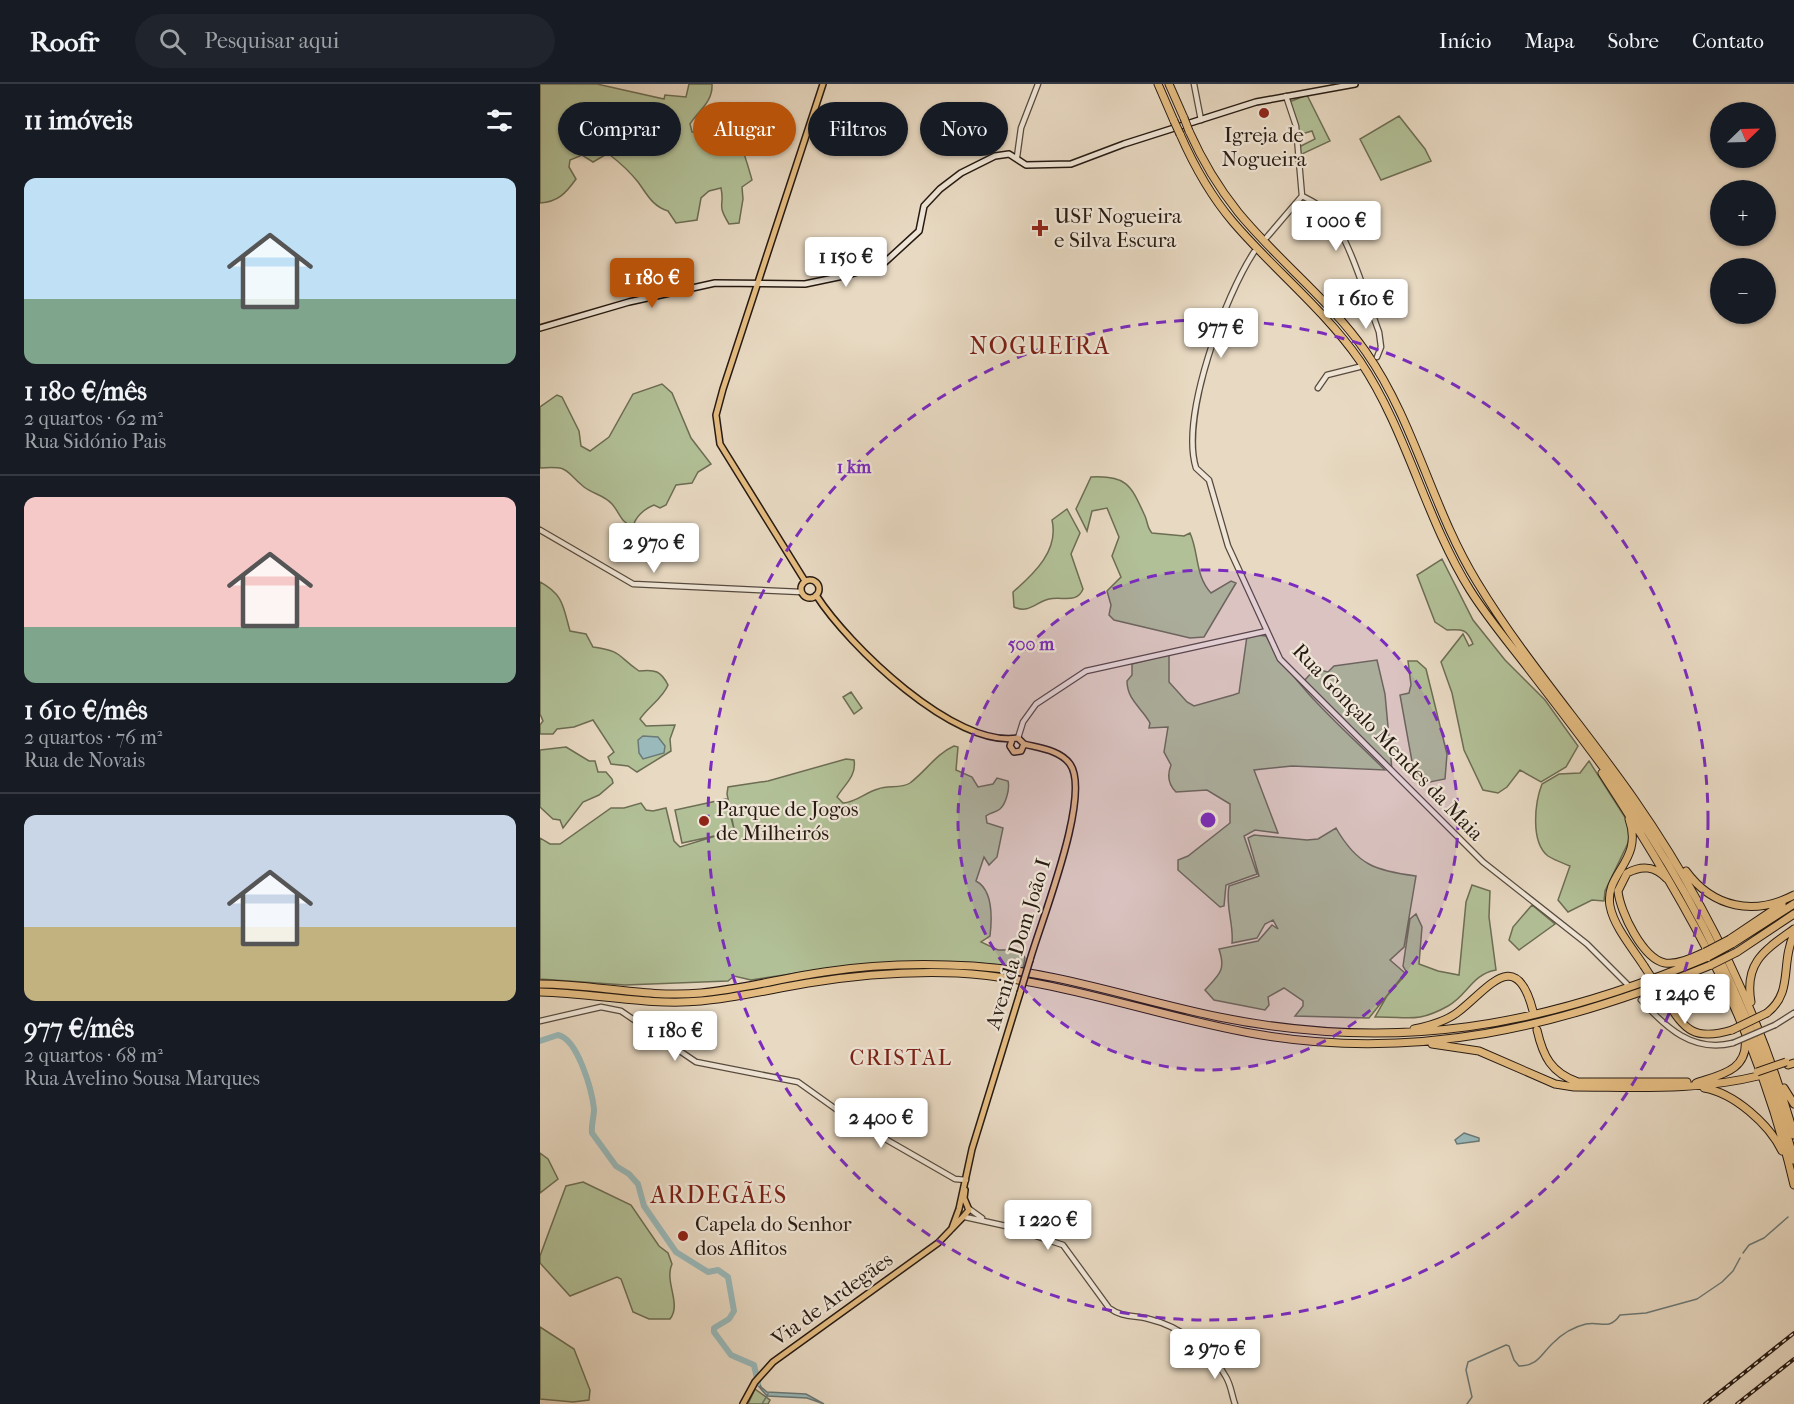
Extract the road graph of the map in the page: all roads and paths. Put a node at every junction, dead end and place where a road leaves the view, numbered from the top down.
1 (823, 84) edge
2 (1038, 84) edge
3 (1158, 84) edge
4 (1169, 84) edge
5 (1194, 84) edge
6 (1355, 84) edge
7 (1286, 96) junction
8 (1201, 120) junction
9 (1017, 157) junction
10 (1302, 196) junction
11 (1267, 237) dead end
12 (1254, 252) dead end
13 (759, 284) junction
14 (542, 327) edge
15 (1377, 357) dead end
16 (1359, 368) dead end
17 (1318, 388) dead end
18 (540, 530) edge
19 (805, 581) junction
20 (801, 592) junction
21 (816, 595) junction
22 (1267, 631) junction
23 (1015, 739) junction
24 (1583, 740) junction
25 (1024, 744) junction
26 (1623, 805) junction
27 (1668, 851) junction
28 (1678, 892) junction
29 (1794, 895) edge
30 (1794, 904) edge
31 (1794, 914) edge
32 (1794, 929) edge
33 (1794, 934) edge
34 (1731, 941) junction
35 (1707, 954) junction
36 (540, 984) edge
37 (1627, 984) dead end
38 (540, 992) edge
39 (1641, 1000) dead end
40 (1533, 1011) dead end
41 (1794, 1013) edge
42 (1754, 1016) junction
43 (1740, 1018) junction
44 (540, 1021) edge
45 (1537, 1030) dead end
46 (1390, 1033) junction
47 (1417, 1043) junction
48 (1790, 1062) edge
49 (1757, 1074) junction
50 (1776, 1075) junction
51 (1696, 1083) junction
52 (1687, 1086) junction
53 (1794, 1104) edge
54 (1794, 1135) edge
55 (1794, 1160) edge
56 (1791, 1173) junction
57 (955, 1179) junction
58 (964, 1184) junction
59 (1794, 1185) edge
60 (968, 1207) junction
61 (958, 1211) junction
62 (964, 1217) junction
63 (984, 1220) junction
64 (950, 1233) junction
65 (744, 1403) edge
66 (1235, 1404) edge

1 - 13 main road
2 - 9 street
3 - 24 highway, bridge
4 - 27 highway, bridge
5 - 8 street
6 - 7 main road
7 - 8 main road
7 - 10 street
8 - 9 main road
9 - 13 main road
10 - 11 street
10 - 15 street
12 - 22 street, Rua Gonçalo Mendes da Maia
13 - 14 main road
13 - 19 main road
16 - 17 street
18 - 20 street
19 - 20 main road
19 - 21 main road
20 - 21 main road
21 - 23 main road
22 - 23 street
22 - 37 street, Rua Gonçalo Mendes da Maia
23 - 25 main road
23 - 25 main road, Avenida Dom João I
24 - 26 highway
24 - 55 highway
25 - 58 main road, Avenida Dom João I, bridge
26 - 28 highway
26 - 33 highway, bridge
27 - 29 highway
27 - 42 highway
28 - 35 highway
28 - 43 highway
29 - 34 highway
30 - 34 highway
31 - 47 highway, bridge
32 - 42 highway
34 - 35 highway, bridge
35 - 46 highway
36 - 46 highway
38 - 47 highway
39 - 41 street, bridge
40 - 46 highway
42 - 50 highway
43 - 51 highway
43 - 56 highway
44 - 57 street
45 - 51 highway
47 - 52 highway
48 - 49 highway, bridge
49 - 51 highway
49 - 52 highway
50 - 53 highway
50 - 54 highway
52 - 56 highway
56 - 59 highway
57 - 58 street
57 - 58 street
58 - 60 main road, Avenida Dom João I
58 - 61 main road, Avenida Dom João I
60 - 61 main road
60 - 62 main road
60 - 63 street
61 - 62 main road
61 - 64 main road
62 - 63 street
62 - 64 main road, Via de Ardegães
63 - 66 street
64 - 65 main road, Via de Ardegães

